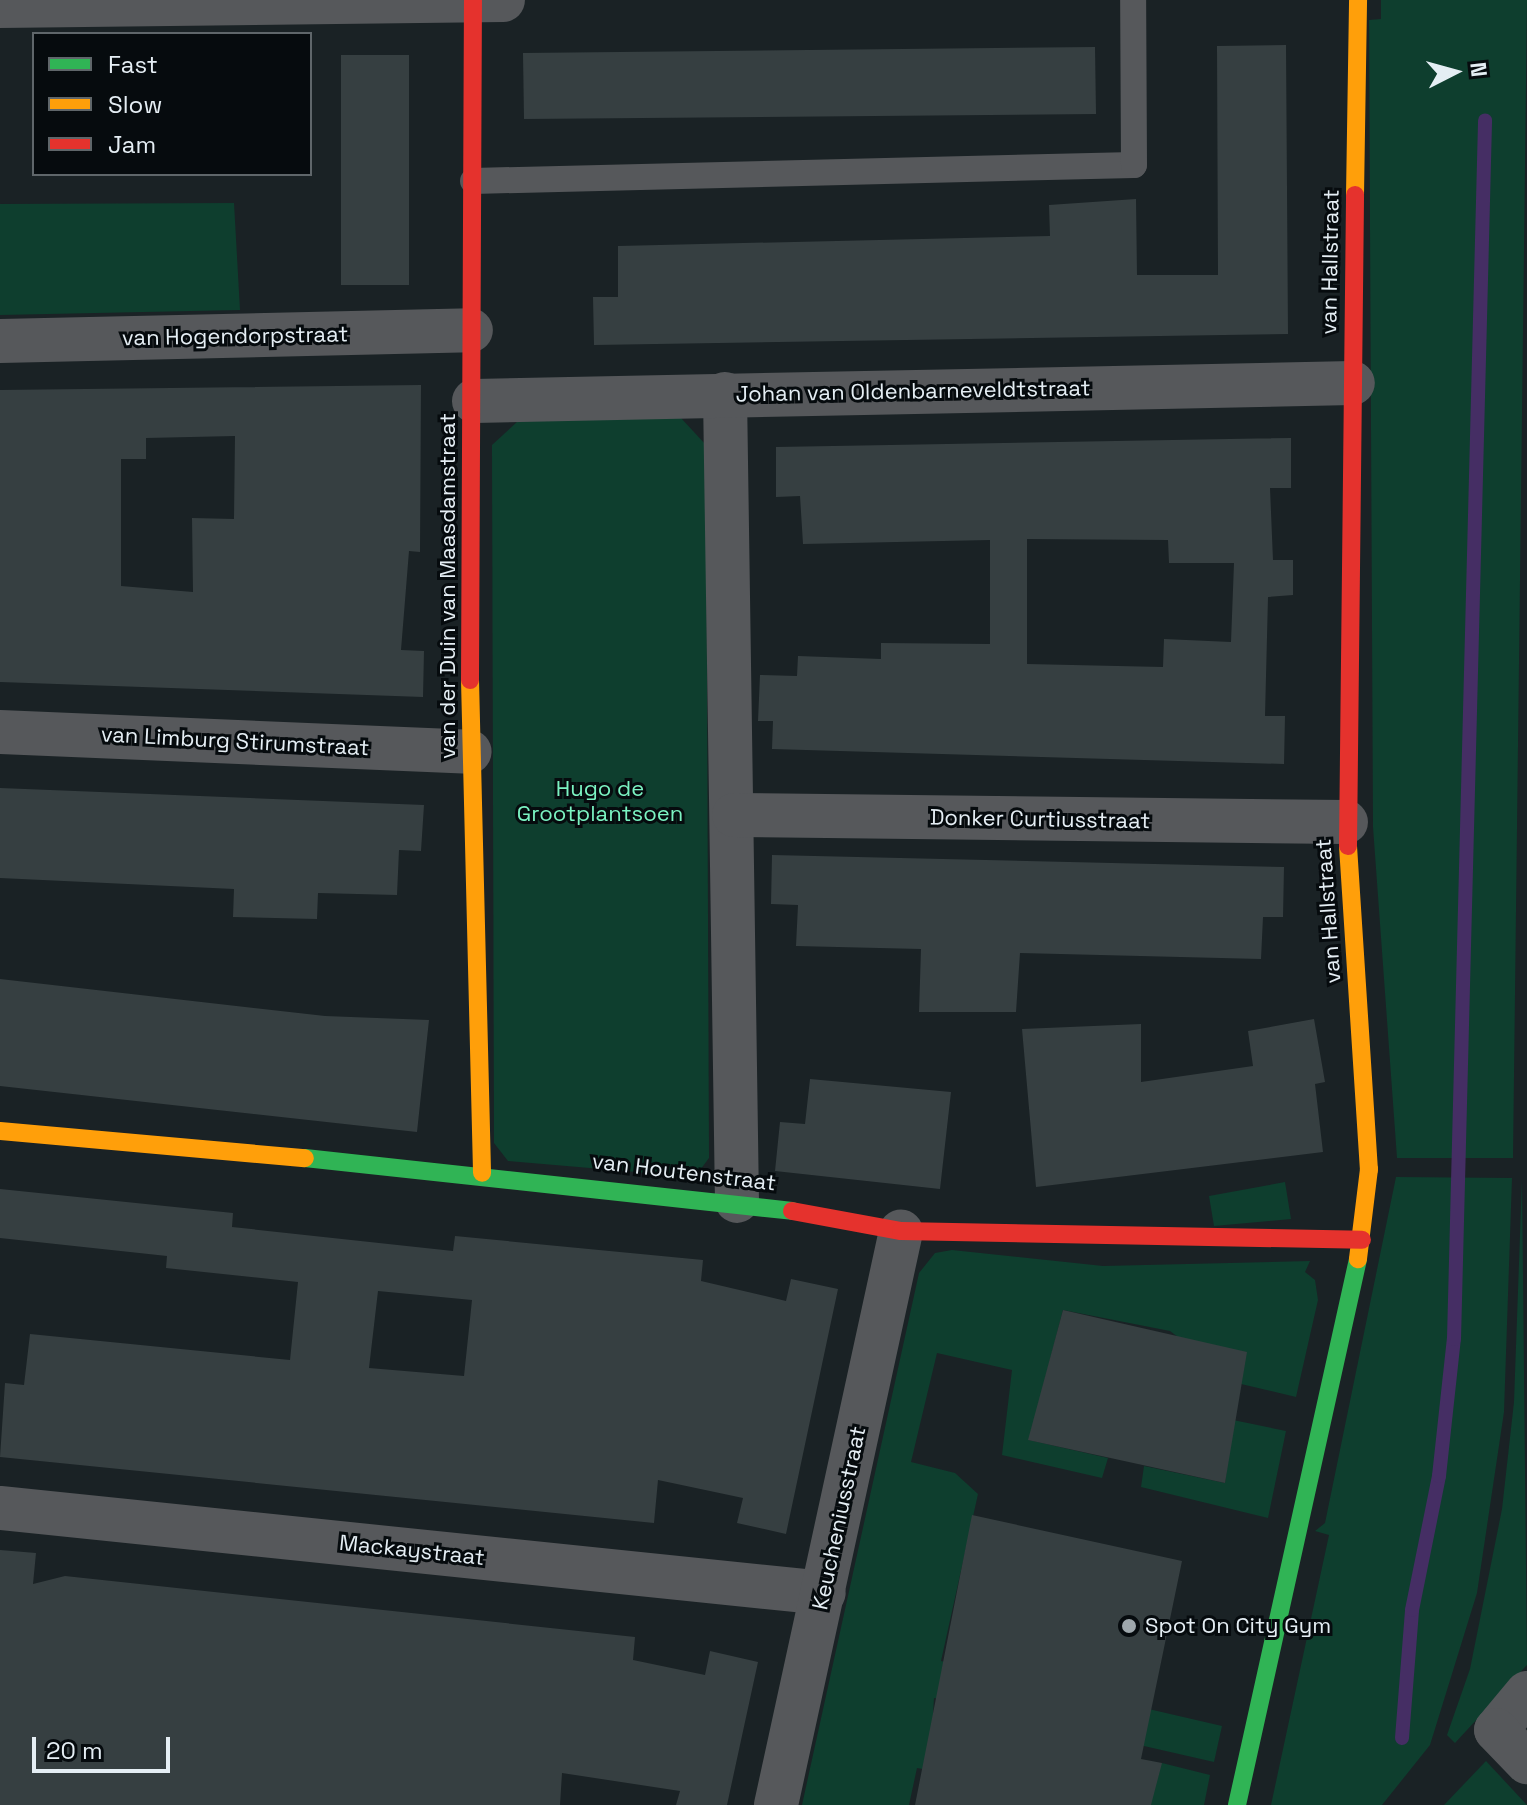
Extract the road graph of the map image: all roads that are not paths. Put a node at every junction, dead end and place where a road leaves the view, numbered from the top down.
1 (473, 0) edge
2 (503, 0) edge
3 (1133, 0) edge
4 (1358, 0) edge
5 (0, 6) edge
6 (473, 181) junction
7 (471, 330) junction
8 (0, 341) edge
9 (1353, 383) junction
10 (725, 394) junction
11 (474, 401) junction
12 (0, 732) edge
13 (470, 752) junction
14 (734, 815) junction
15 (1346, 822) junction
16 (0, 1131) edge
17 (482, 1173) junction
18 (737, 1201) junction
19 (901, 1231) junction
20 (1362, 1240) junction
21 (0, 1508) edge
22 (824, 1593) junction
23 (1527, 1693) edge
24 (1527, 1762) edge
25 (776, 1805) edge
26 (1237, 1805) edge

1 - 2 street
1 - 5 street
1 - 6 street, van der Duin van Maasdamstraat
3 - 6 lane
4 - 9 street, van Hallstraat
6 - 7 street, van der Duin van Maasdamstraat
7 - 8 street, van Hogendorpstraat
7 - 11 street, van der Duin van Maasdamstraat
9 - 10 street, Johan van Oldenbarneveldtstraat
9 - 15 street, van Hallstraat
10 - 11 street, Johan van Oldenbarneveldtstraat
10 - 14 street
11 - 13 street, van der Duin van Maasdamstraat
12 - 13 street, van Limburg Stirumstraat
13 - 17 street, van der Duin van Maasdamstraat
14 - 15 street, Donker Curtiusstraat
14 - 18 street
15 - 20 street, van Hallstraat
16 - 17 street, van Houtenstraat
17 - 18 street, van Houtenstraat
18 - 19 street, van Houtenstraat
19 - 20 street, van Houtenstraat
19 - 22 street, Keucheniusstraat
20 - 26 street, van Hallstraat
21 - 22 street, Mackaystraat
22 - 25 street, Keucheniusstraat
23 - 24 street

